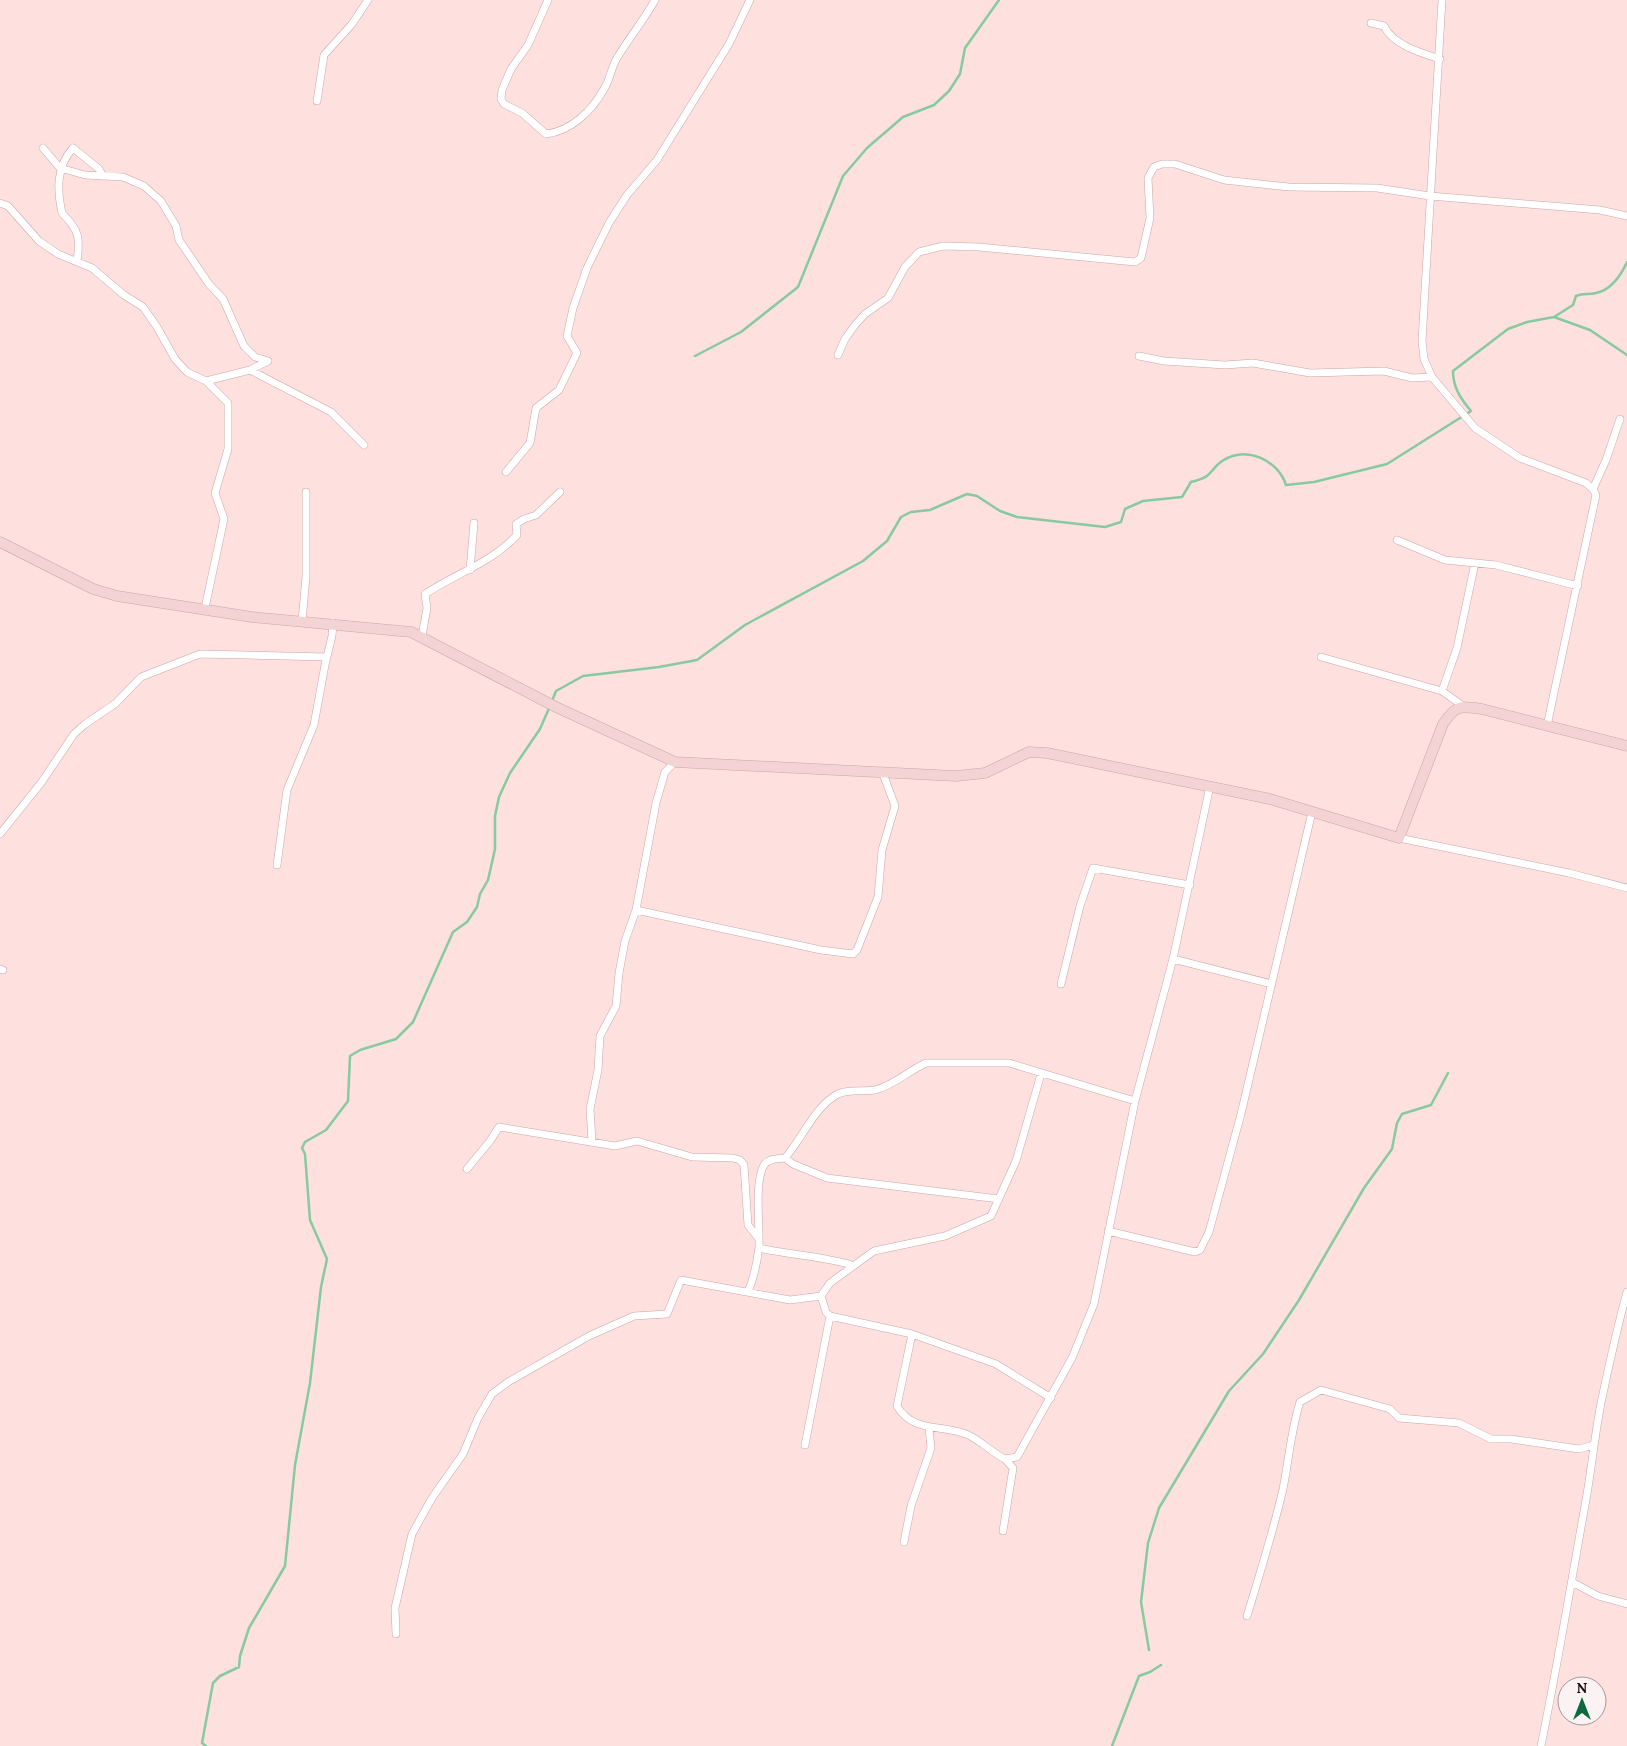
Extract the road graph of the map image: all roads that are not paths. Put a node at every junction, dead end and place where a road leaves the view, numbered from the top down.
1 (368, 0) edge
2 (548, 0) edge
3 (655, 0) edge
4 (750, 0) edge
5 (1442, 0) edge
6 (1371, 23) dead end
7 (1440, 59) junction
8 (317, 101) dead end
9 (43, 148) dead end
10 (60, 168) junction
11 (103, 176) junction
12 (1430, 196) junction
13 (0, 203) edge
14 (1627, 216) edge
15 (77, 262) junction
16 (838, 355) dead end
17 (1139, 356) dead end
18 (250, 370) junction
19 (1432, 377) junction
20 (206, 381) junction
21 (1620, 419) dead end
22 (364, 445) dead end
23 (506, 472) dead end
24 (1594, 489) junction
25 (306, 492) dead end
26 (560, 492) dead end
27 (474, 523) dead end
28 (1397, 540) dead end
29 (0, 542) edge
30 (1476, 563) junction
31 (470, 570) junction
32 (1578, 586) junction
33 (205, 608) junction
34 (302, 621) junction
35 (333, 623) junction
36 (422, 636) junction
37 (327, 657) junction
38 (1321, 657) dead end
39 (1442, 691) junction
40 (1463, 706) junction
41 (1547, 726) junction
42 (1627, 746) edge
43 (675, 762) junction
44 (882, 771) junction
45 (1210, 786) junction
46 (1312, 812) junction
47 (0, 834) edge
48 (1399, 838) junction
49 (277, 866) dead end
50 (1190, 885) junction
51 (1627, 888) edge
52 (636, 910) junction
53 (1173, 960) junction
54 (1060, 984) dead end
55 (1272, 984) junction
56 (1041, 1074) junction
57 (1135, 1101) junction
58 (592, 1141) junction
59 (785, 1158) junction
60 (467, 1168) dead end
61 (999, 1199) junction
62 (1108, 1231) junction
63 (759, 1239) junction
64 (759, 1248) junction
65 (852, 1265) junction
66 (748, 1292) junction
67 (1627, 1292) edge
68 (821, 1296) junction
69 (830, 1316) junction
70 (912, 1334) junction
71 (1051, 1398) junction
72 (929, 1428) junction
73 (805, 1445) dead end
74 (1594, 1445) junction
75 (1017, 1457) junction
76 (1005, 1459) junction
77 (1013, 1468) junction
78 (1003, 1531) dead end
79 (904, 1542) dead end
80 (1572, 1582) junction
81 (1627, 1604) edge
82 (1247, 1616) dead end
83 (396, 1634) dead end
84 (1541, 1746) edge

1 - 8 street
2 - 3 street
4 - 23 street
5 - 7 street
6 - 7 street
7 - 12 street
9 - 10 street
10 - 11 street
10 - 11 street
10 - 15 street
11 - 18 street
12 - 14 street
12 - 16 street
12 - 19 street
13 - 15 street
15 - 20 street
17 - 19 street
18 - 20 street
18 - 22 street
19 - 24 street
20 - 33 street
21 - 24 street
24 - 32 street
25 - 34 street
26 - 31 street
27 - 31 street
28 - 30 street
29 - 33 street
30 - 32 street
30 - 39 street
31 - 36 street
32 - 41 street
33 - 34 street
34 - 35 street
35 - 36 street
35 - 37 street
36 - 43 street
37 - 47 street
37 - 49 street
38 - 39 street
39 - 40 street
40 - 41 street
40 - 48 street
41 - 42 street
43 - 44 street
43 - 52 street
44 - 45 street
44 - 52 street
45 - 46 street
45 - 50 street
46 - 48 street
46 - 55 street
48 - 51 street
50 - 53 street
50 - 54 street
52 - 58 street
53 - 55 street
53 - 57 street
55 - 62 street
56 - 57 street
56 - 59 street
56 - 61 street
57 - 62 street
58 - 60 street
58 - 63 street
59 - 61 street
59 - 63 street
61 - 65 street
62 - 71 street
63 - 64 street
64 - 65 street
64 - 66 street
65 - 68 street
66 - 68 street
66 - 83 street
67 - 74 street
68 - 69 street
69 - 70 street
69 - 73 street
70 - 71 street
70 - 72 street
71 - 75 street
72 - 76 street
72 - 79 street
74 - 80 street
74 - 82 street
75 - 76 street
75 - 77 street
76 - 77 street
77 - 78 street
80 - 81 street
80 - 84 street

